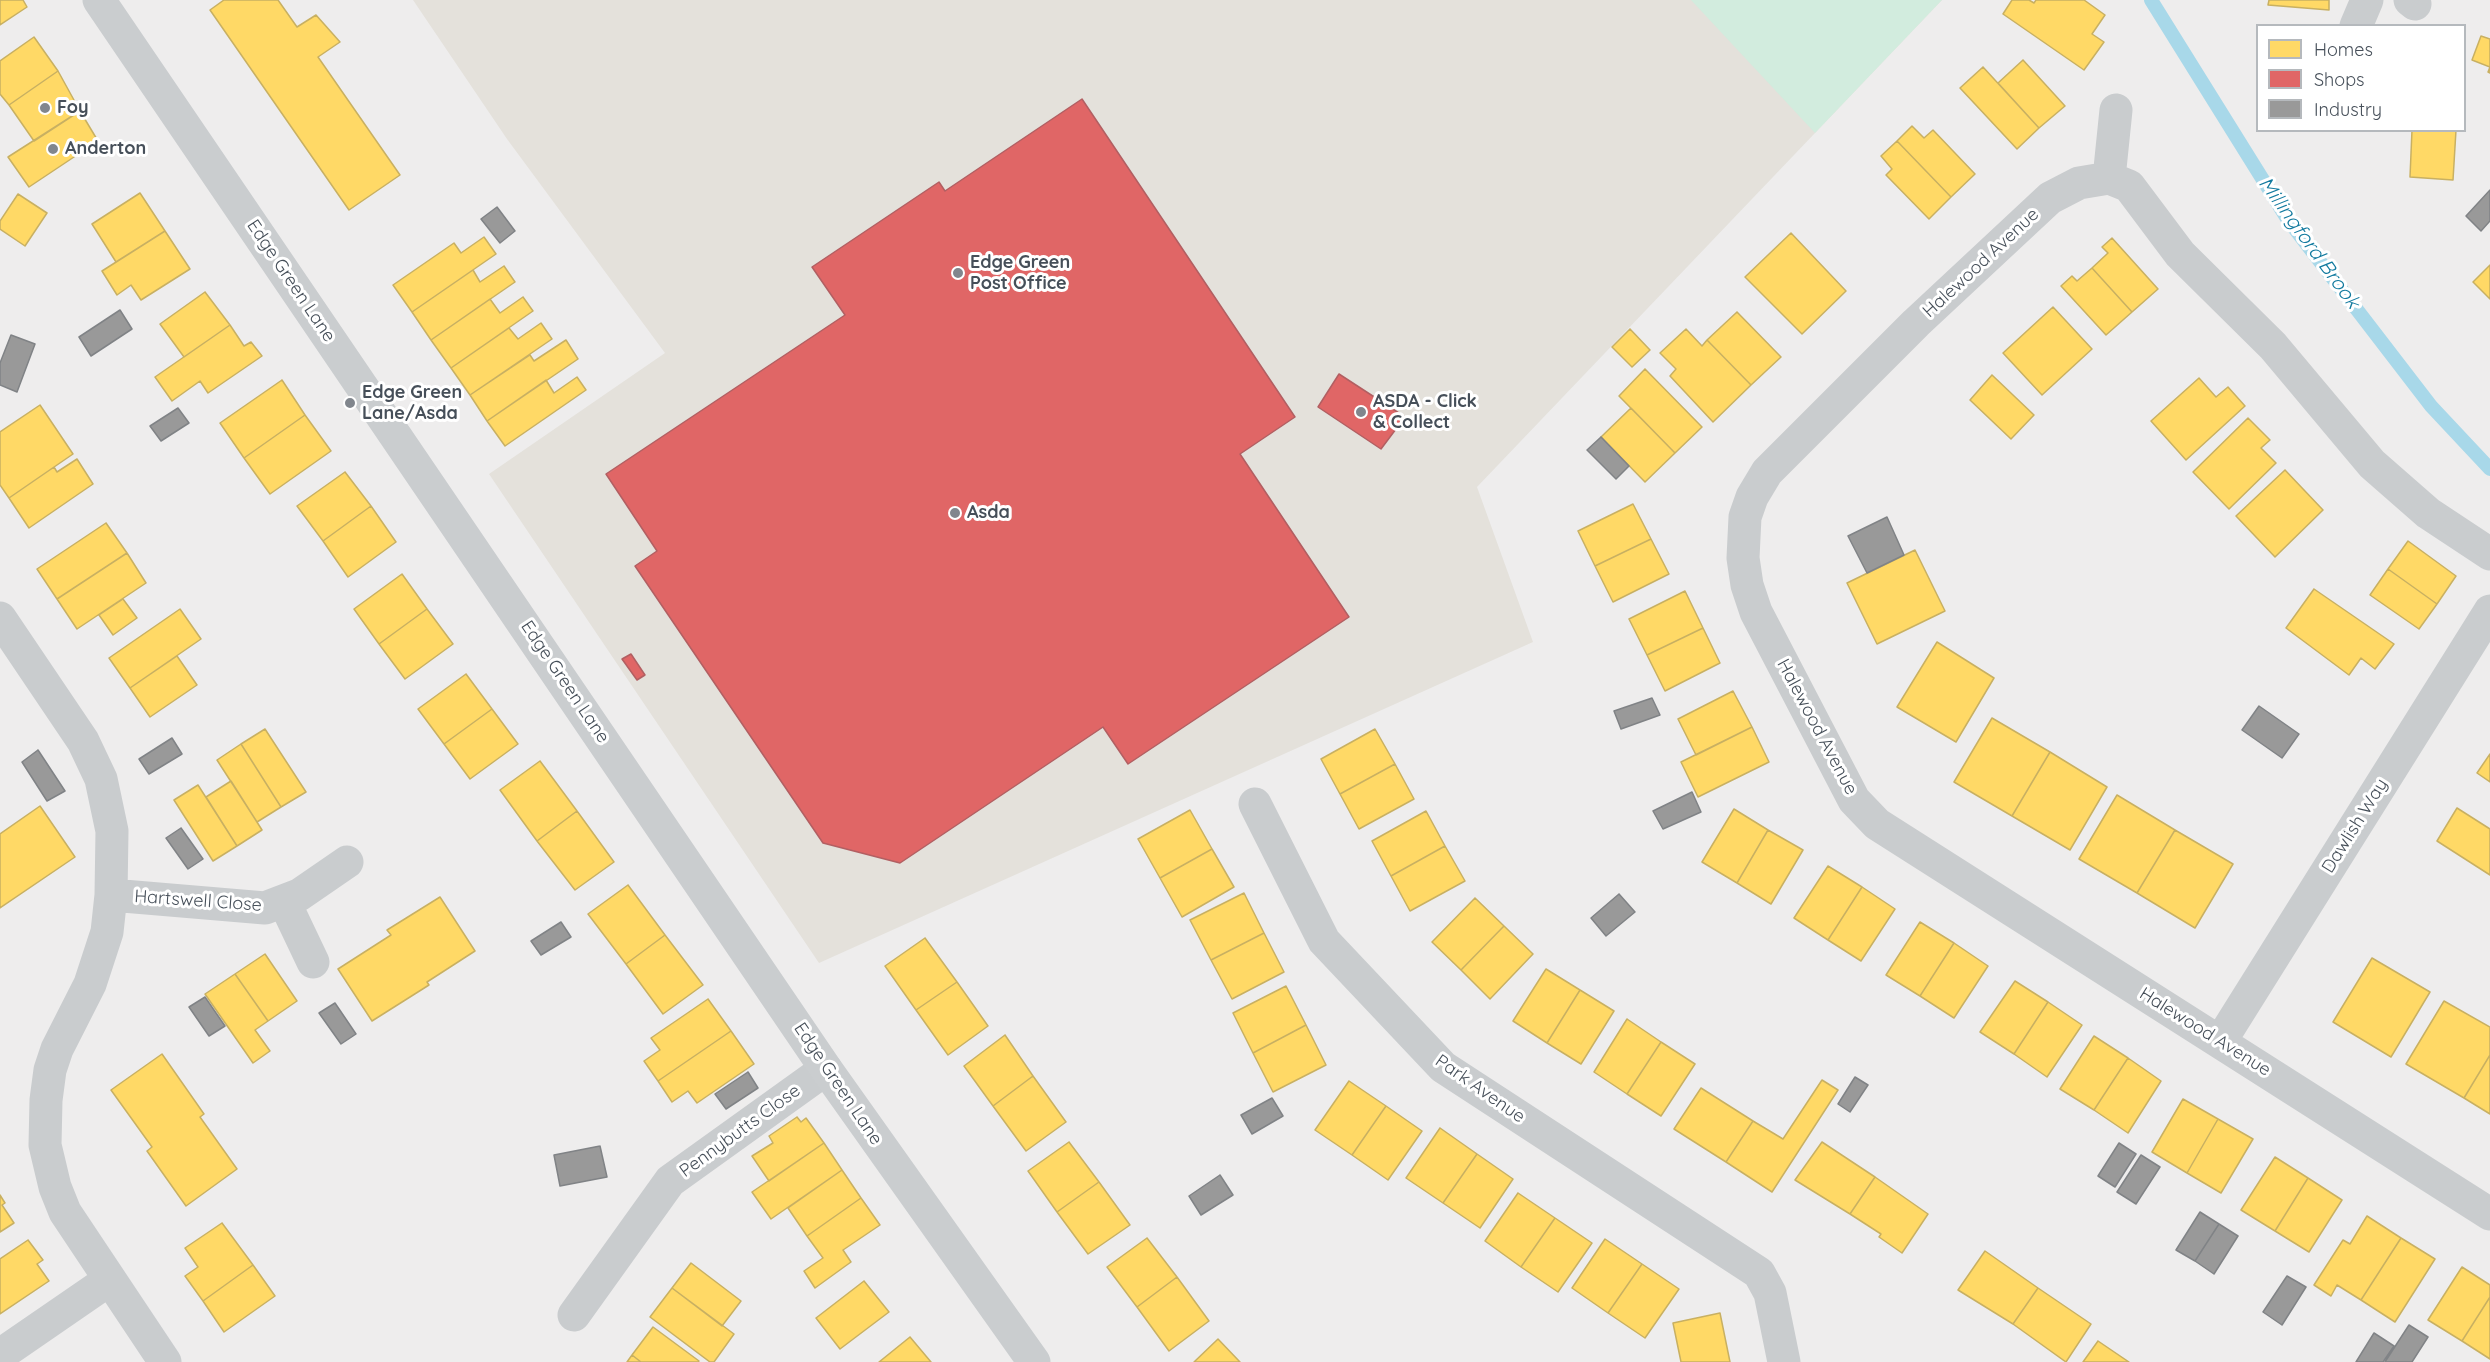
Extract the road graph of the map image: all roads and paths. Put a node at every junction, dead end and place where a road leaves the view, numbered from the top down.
1 (99, 0) edge
2 (2367, 0) edge
3 (2357, 24) edge
4 (2116, 110) dead end
5 (2109, 178) junction
6 (2490, 554) edge
7 (2490, 610) edge
8 (0, 618) edge
9 (1255, 804) dead end
10 (347, 862) dead end
11 (111, 896) junction
12 (284, 901) junction
13 (313, 962) dead end
14 (2220, 1042) junction
15 (826, 1069) junction
16 (2490, 1214) edge
17 (109, 1280) junction
18 (574, 1316) dead end
19 (0, 1355) edge
20 (165, 1362) edge
21 (1034, 1362) edge
22 (1784, 1362) edge

1 - 15 street, Edge Green Lane
2 - 3 street
4 - 5 street
5 - 6 street
5 - 14 street, Halewood Avenue
7 - 14 street, Dawlish Way
8 - 11 street
9 - 22 street, Park Avenue
10 - 12 street, Hartswell Close
11 - 12 street, Hartswell Close
11 - 17 street
12 - 13 street, Hartswell Close
14 - 16 street, Halewood Avenue
15 - 18 street, Pennybutts Close
15 - 21 street, Edge Green Lane
17 - 19 street
17 - 20 street

